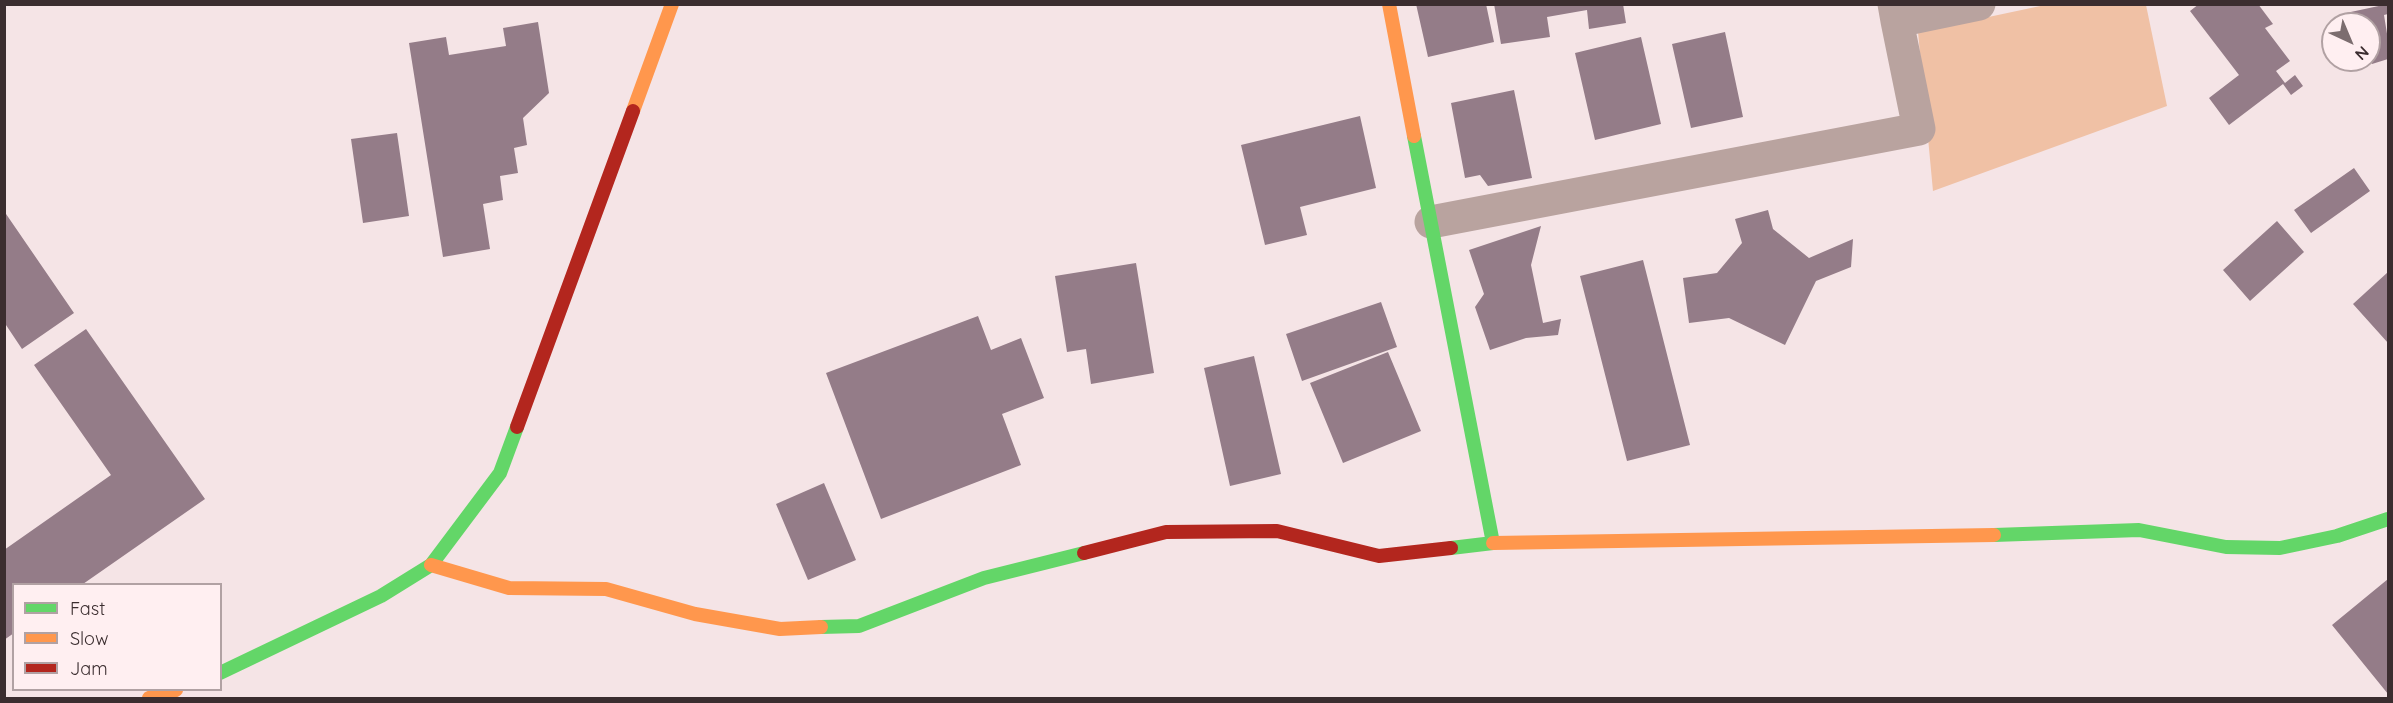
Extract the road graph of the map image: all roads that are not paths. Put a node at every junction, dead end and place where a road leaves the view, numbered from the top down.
1 (672, 4) edge
2 (1389, 4) edge
3 (1979, 4) edge
4 (1895, 13) edge
5 (1431, 222) junction
6 (2388, 519) edge
7 (1492, 543) junction
8 (431, 566) junction
9 (222, 672) edge
10 (173, 691) edge
11 (149, 699) edge

1 - 8 street
2 - 5 street
3 - 4 street
4 - 5 street
5 - 7 street
6 - 7 street
7 - 8 street
8 - 9 street
10 - 11 street

